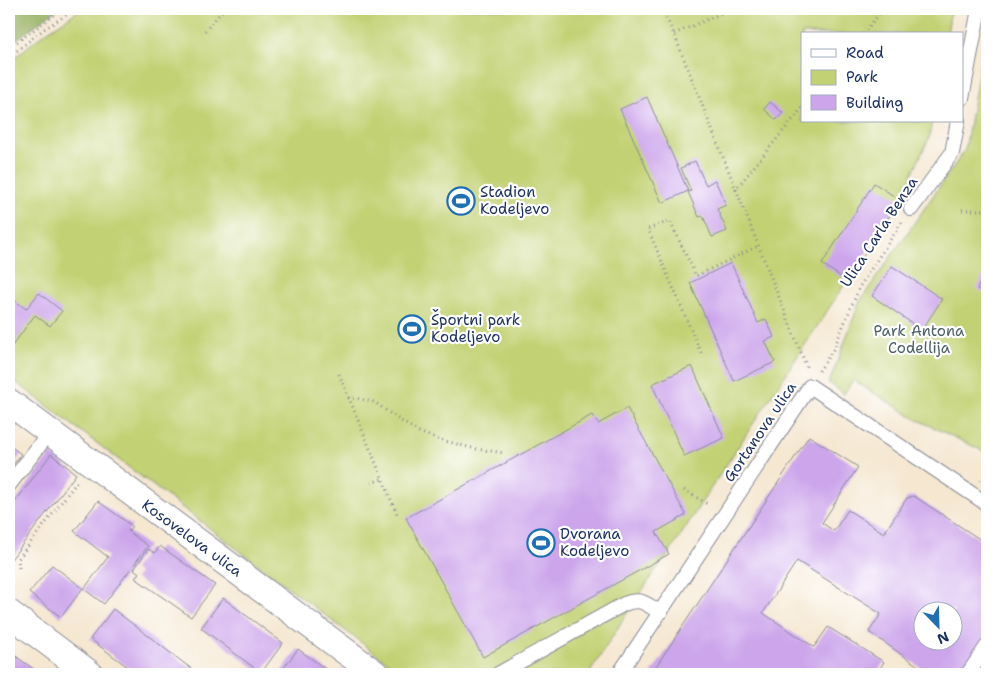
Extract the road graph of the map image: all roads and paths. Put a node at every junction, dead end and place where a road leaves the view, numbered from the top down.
1 (62, 9) edge
2 (76, 9) edge
3 (224, 9) edge
4 (587, 9) edge
5 (662, 9) edge
6 (732, 9) edge
7 (883, 9) edge
8 (979, 9) edge
9 (590, 16) dead end
10 (205, 31) dead end
11 (865, 32) edge
12 (674, 34) junction
13 (9, 48) edge
14 (9, 57) edge
15 (964, 88) edge
16 (801, 109) edge
17 (958, 122) edge
18 (735, 190) junction
19 (911, 209) joint
20 (962, 210) dead end
21 (987, 210) edge
22 (758, 246) junction
23 (700, 354) dead end
24 (339, 374) dead end
25 (811, 384) junction
26 (348, 398) junction
27 (9, 402) edge
28 (49, 433) junction
29 (505, 453) dead end
30 (91, 464) junction
31 (382, 479) junction
32 (371, 483) dead end
33 (9, 485) edge
34 (684, 490) dead end
35 (987, 504) edge
36 (397, 514) dead end
37 (725, 514) junction
38 (19, 568) dead end
39 (660, 612) junction
40 (9, 614) edge
41 (987, 646) edge
42 (90, 674) edge
43 (376, 674) edge
44 (498, 674) edge
45 (620, 674) edge
46 (968, 674) edge

1 - 13 path
2 - 14 path
3 - 10 path
4 - 9 path
5 - 12 path
6 - 12 path
7 - 11 path
8 - 15 lane
12 - 18 path
16 - 18 path
17 - 19 lane, Ulica Carla Benza
18 - 22 path
19 - 25 path, Ulica Carla Benza
20 - 21 path
22 - 23 path
22 - 25 path
24 - 26 path
25 - 35 lane, Gortanova ulica
25 - 37 lane, Gortanova ulica
26 - 29 path
26 - 31 path
27 - 28 street, Kosovelova ulica
28 - 30 street, Kosovelova ulica
28 - 33 lane
30 - 38 path
30 - 43 street, Kosovelova ulica
31 - 32 path
31 - 36 path
34 - 37 path
37 - 39 lane, Gortanova ulica
39 - 44 lane
39 - 45 lane, Gortanova ulica
40 - 42 street
41 - 46 lane

